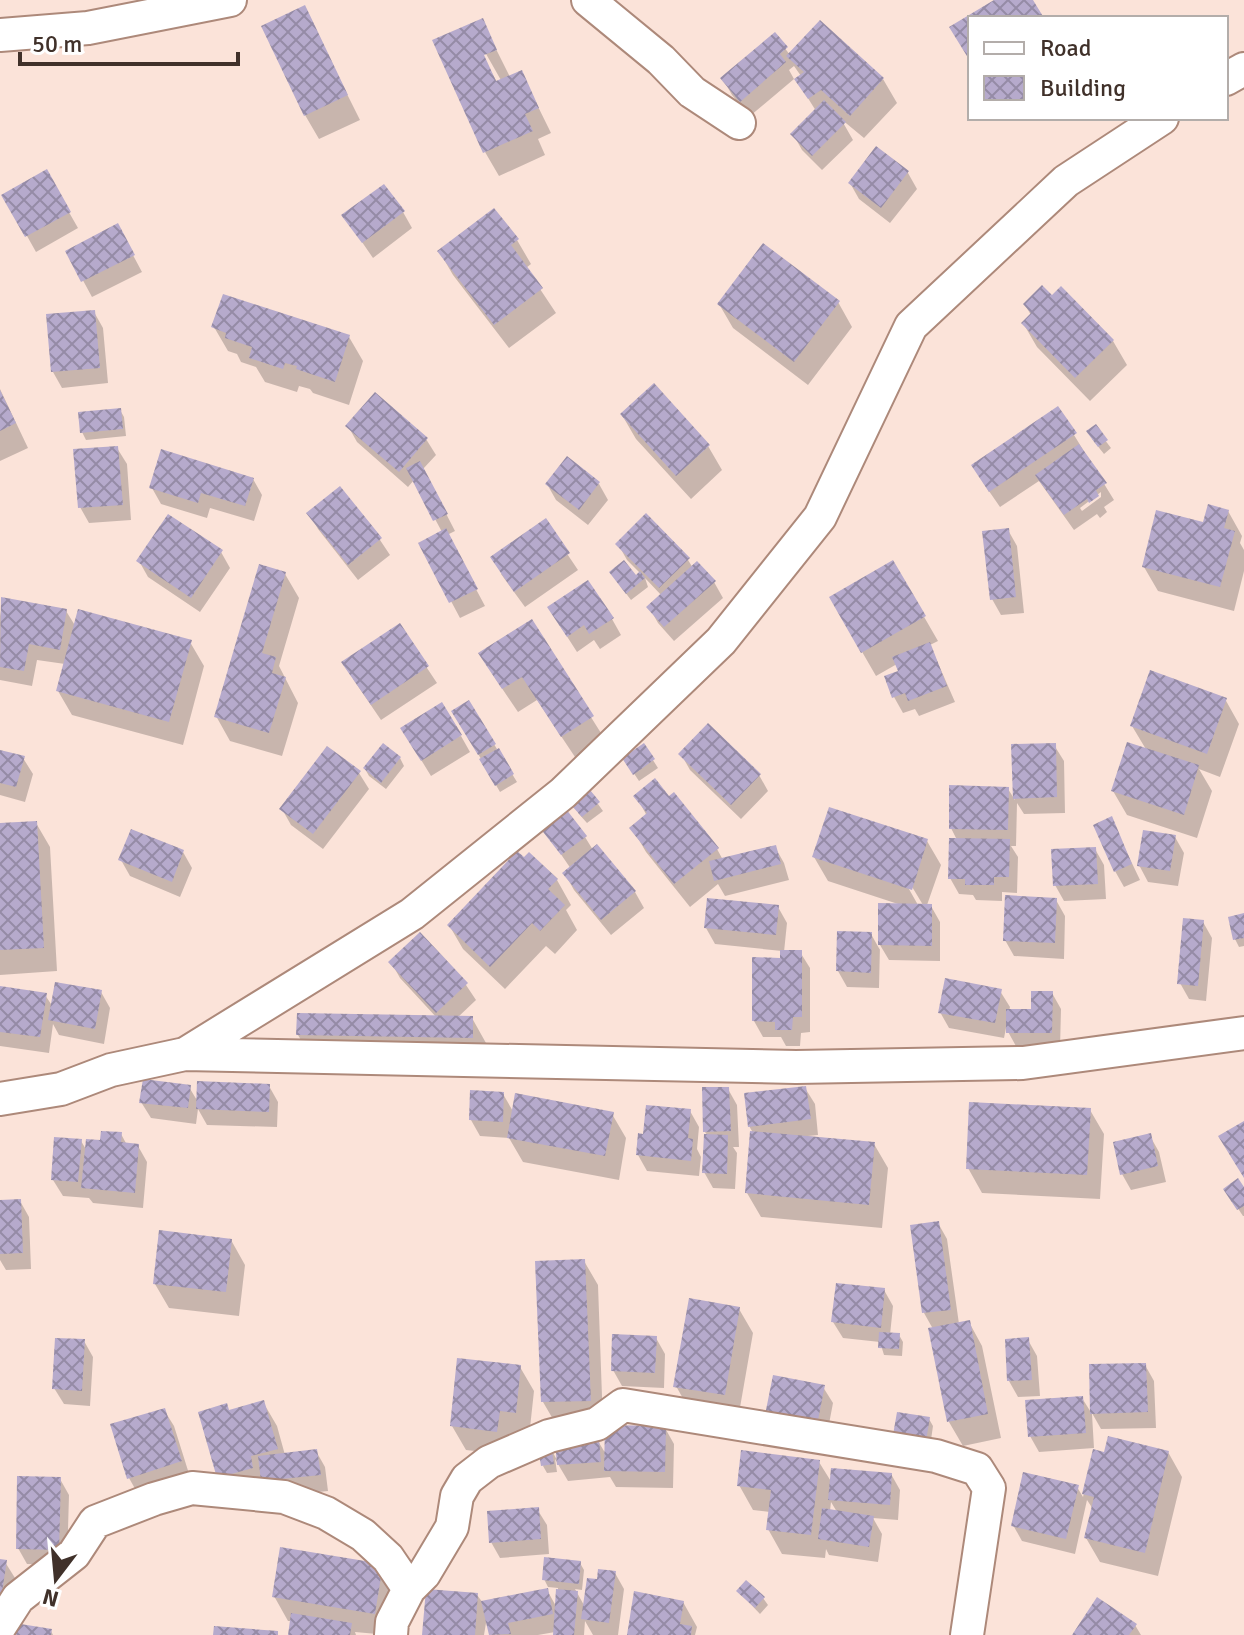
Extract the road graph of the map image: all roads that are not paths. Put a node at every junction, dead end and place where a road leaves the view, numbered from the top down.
1 (230, 0) edge
2 (598, 4) edge
3 (0, 35) edge
4 (1159, 120) edge
5 (739, 123) dead end
6 (1244, 1033) edge
7 (185, 1054) junction
8 (0, 1099) edge
9 (409, 1589) junction
10 (0, 1626) edge
11 (391, 1635) edge
12 (967, 1635) edge

1 - 3 street
2 - 5 street
4 - 7 street
6 - 7 street
7 - 8 street
9 - 10 street
9 - 11 street
9 - 12 street

